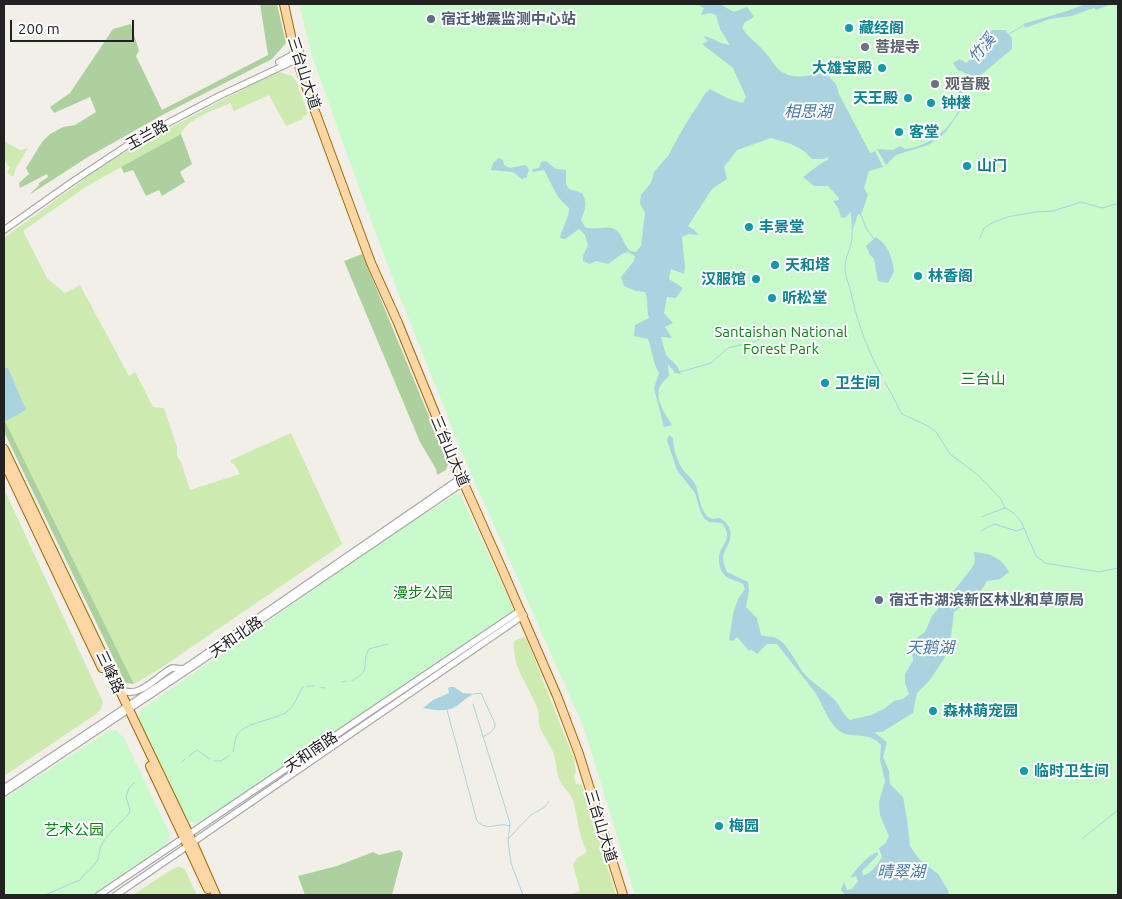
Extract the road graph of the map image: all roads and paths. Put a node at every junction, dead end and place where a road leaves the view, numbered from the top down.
1 (284, 4) edge
2 (289, 4) edge
3 (298, 55) junction
4 (4, 226) edge
5 (4, 230) edge
6 (4, 449) edge
7 (4, 462) edge
8 (464, 478) junction
9 (523, 612) junction
10 (183, 668) junction
11 (117, 686) junction
12 (125, 710) junction
13 (4, 788) edge
14 (4, 793) edge
15 (186, 836) junction
16 (190, 845) junction
17 (99, 895) edge
18 (116, 895) edge
19 (211, 895) edge
20 (216, 895) edge
21 (625, 895) edge

1 - 3 main road, 三台山大道
2 - 3 main road, 三台山大道
3 - 4 street, 玉兰路
3 - 5 street, 玉兰路
3 - 8 main road, 三台山大道
6 - 11 main road, 三峰路
7 - 12 main road, 三峰路
8 - 9 main road, 三台山大道
8 - 10 street, 天和北路
8 - 12 street, 天和北路
9 - 15 street, 天和南路
9 - 16 street, 天和南路
9 - 21 main road, 三台山大道
10 - 11 street
10 - 12 street, 天和北路
11 - 12 main road, 三峰路
12 - 13 street, 天和北路
12 - 14 street, 天和北路
12 - 15 main road, 三峰路
15 - 16 main road, 三峰路
15 - 17 street, 天和南路
16 - 18 street, 天和南路
16 - 19 main road, 三峰路
16 - 20 main road, 三峰路

